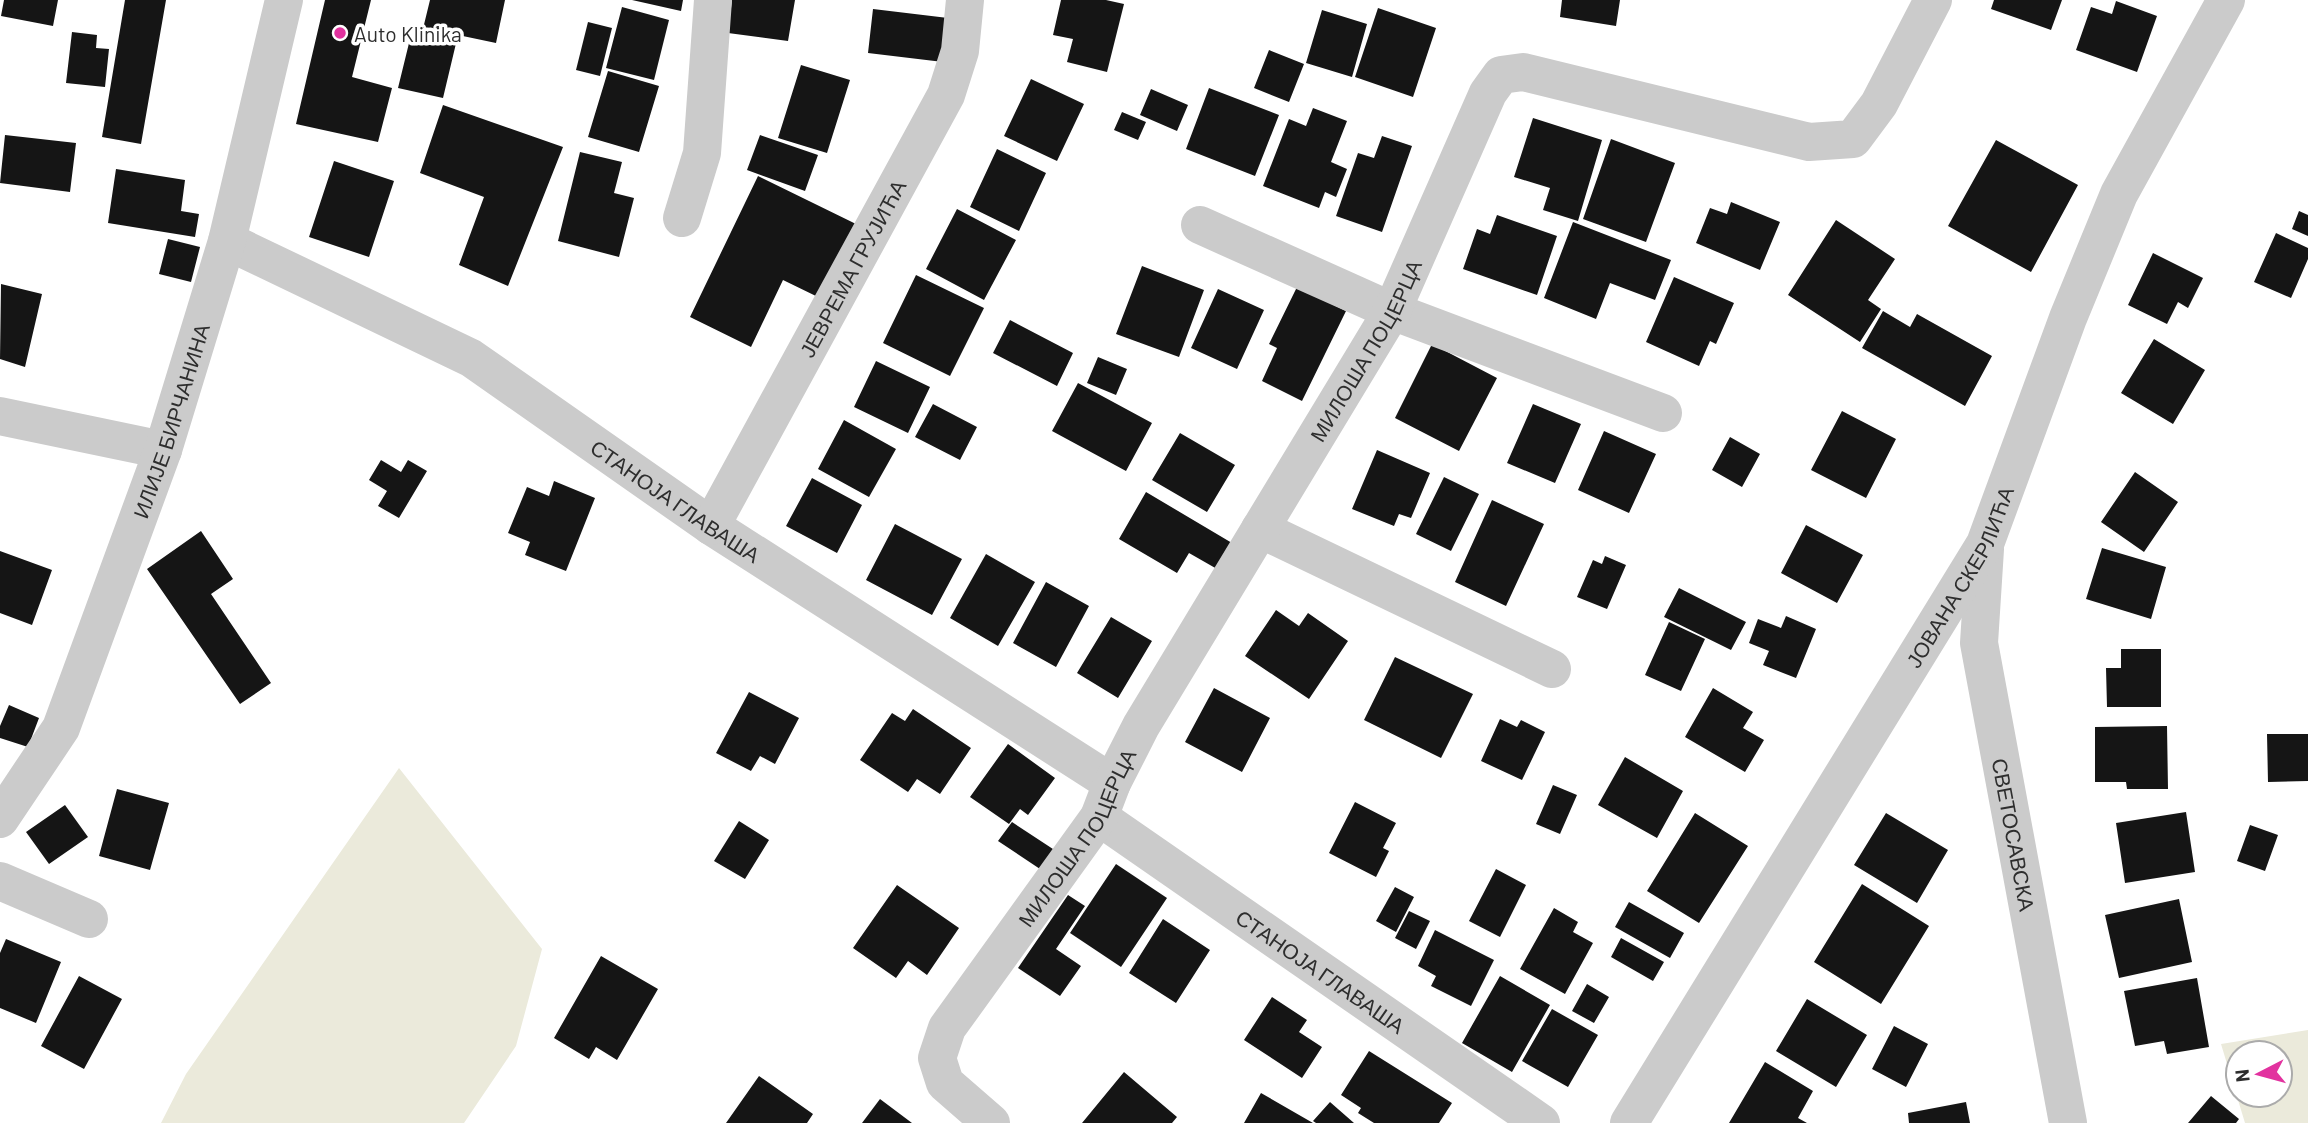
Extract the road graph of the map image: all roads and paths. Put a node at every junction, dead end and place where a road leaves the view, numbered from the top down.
1 (284, 0) edge
2 (713, 0) edge
3 (965, 0) edge
4 (1933, 0) edge
5 (2225, 0) edge
6 (682, 218) dead end
7 (1200, 225) dead end
8 (227, 241) junction
9 (1392, 311) junction
10 (1663, 413) dead end
11 (0, 416) edge
12 (163, 450) junction
13 (711, 526) junction
14 (1260, 529) junction
15 (1985, 544) junction
16 (1552, 669) dead end
17 (1105, 800) junction
18 (0, 819) edge
19 (0, 881) edge
20 (89, 919) dead end
21 (990, 1123) edge
22 (1541, 1123) edge
23 (1629, 1123) edge
24 (2068, 1123) edge

1 - 8 street, ИЛИЈЕ БИРЧАНИНА
2 - 6 street
3 - 13 street, ЈЕВРЕМА ГРУЈИЋА
4 - 9 street, МИЛОША ПОЦЕРЦА
5 - 15 street, ЈОВАНА СКЕРЛИЋА
7 - 9 street
8 - 12 street, ИЛИЈЕ БИРЧАНИНА
8 - 13 street, СТАНОЈА ГЛАВАША
9 - 10 street
9 - 14 street, МИЛОША ПОЦЕРЦА
11 - 12 street
12 - 18 street, ИЛИЈЕ БИРЧАНИНА
13 - 17 street, СТАНОЈА ГЛАВАША
14 - 16 street
14 - 17 street, МИЛОША ПОЦЕРЦА
15 - 23 street, ЈОВАНА СКЕРЛИЋА
15 - 24 street, СВЕТОСАВСКА
17 - 21 street, МИЛОША ПОЦЕРЦА
17 - 22 street, СТАНОЈА ГЛАВАША
19 - 20 street

